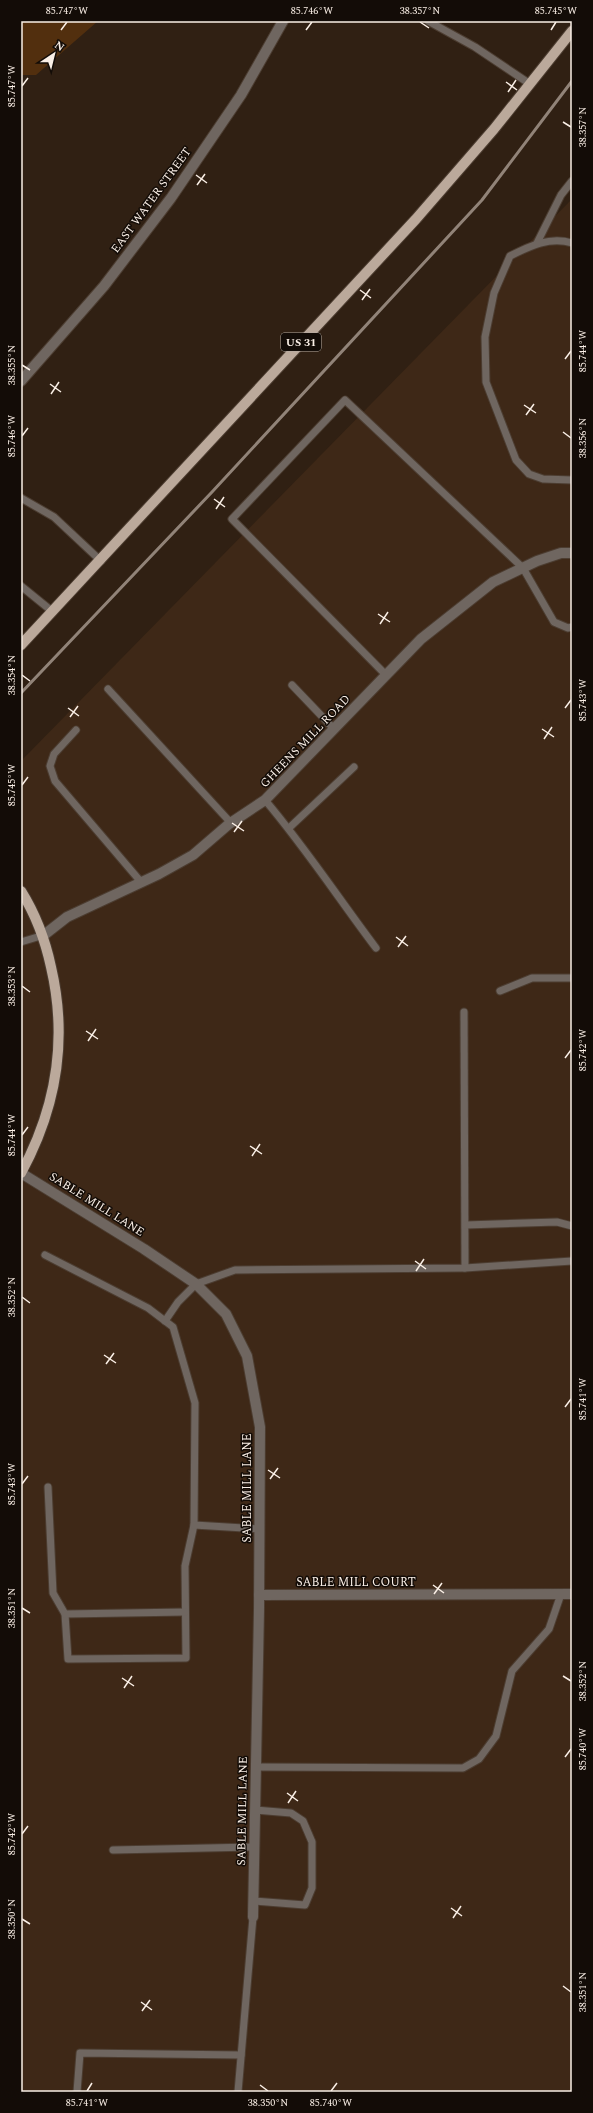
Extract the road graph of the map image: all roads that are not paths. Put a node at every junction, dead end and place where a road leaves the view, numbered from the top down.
1 (283, 21) edge
2 (428, 21) edge
3 (572, 31) edge
4 (530, 84) junction
5 (572, 181) edge
6 (537, 243) junction
7 (572, 243) edge
8 (21, 380) edge
9 (572, 480) edge
10 (21, 498) edge
11 (572, 553) edge
12 (101, 561) junction
13 (523, 568) junction
14 (21, 586) edge
15 (53, 612) junction
16 (572, 627) edge
17 (21, 646) edge
18 (386, 675) junction
19 (292, 686) dead end
20 (108, 689) dead end
21 (76, 730) dead end
22 (334, 730) junction
23 (354, 767) dead end
24 (265, 800) junction
25 (231, 823) junction
26 (288, 828) junction
27 (141, 882) junction
28 (21, 890) edge
29 (44, 935) junction
30 (21, 942) edge
31 (376, 948) dead end
32 (572, 978) edge
33 (500, 991) dead end
34 (464, 1012) dead end
35 (21, 1173) edge
36 (466, 1225) junction
37 (572, 1226) edge
38 (45, 1255) dead end
39 (572, 1262) edge
40 (465, 1268) junction
41 (196, 1284) junction
42 (166, 1321) junction
43 (48, 1487) dead end
44 (194, 1525) junction
45 (260, 1528) junction
46 (561, 1594) junction
47 (572, 1594) edge
48 (259, 1595) junction
49 (185, 1612) junction
50 (65, 1614) junction
51 (256, 1768) junction
52 (255, 1810) junction
53 (254, 1847) junction
54 (113, 1850) dead end
55 (253, 1901) junction
56 (253, 1917) joint
57 (241, 2055) junction
58 (77, 2092) edge
59 (238, 2092) edge

1 - 8 street, EAST WATER STREET
2 - 4 lane
3 - 4 main road, US 31
4 - 12 main road, US 31
5 - 6 lane
6 - 7 lane
6 - 9 lane
10 - 12 lane
11 - 13 street, GHEENS MILL ROAD
12 - 15 main road, US 31
13 - 16 lane
13 - 18 street, GHEENS MILL ROAD
13 - 18 lane
14 - 15 lane
15 - 17 main road, US 31
18 - 22 street, GHEENS MILL ROAD
19 - 22 lane
20 - 25 lane
21 - 27 lane
22 - 24 street, GHEENS MILL ROAD
23 - 26 lane
24 - 25 street, GHEENS MILL ROAD
24 - 26 lane
25 - 27 street, GHEENS MILL ROAD
26 - 31 lane
27 - 29 street, GHEENS MILL ROAD
28 - 29 main road
29 - 30 lane
29 - 35 main road
32 - 33 lane
34 - 36 lane
35 - 41 street, SABLE MILL LANE
36 - 37 lane
36 - 40 lane
38 - 42 lane
39 - 40 lane
40 - 41 lane
41 - 42 lane
41 - 45 street, SABLE MILL LANE
42 - 44 lane
43 - 50 lane
44 - 45 lane
44 - 49 lane
45 - 48 street, SABLE MILL LANE
46 - 47 street, SABLE MILL COURT
46 - 48 street, SABLE MILL COURT
46 - 51 lane
48 - 51 street, SABLE MILL LANE
49 - 50 lane
49 - 50 lane
51 - 52 street, SABLE MILL LANE
52 - 53 street, SABLE MILL LANE
52 - 55 lane
53 - 54 lane
53 - 55 street, SABLE MILL LANE
55 - 56 street, SABLE MILL LANE
56 - 57 lane
57 - 58 lane
57 - 59 lane

